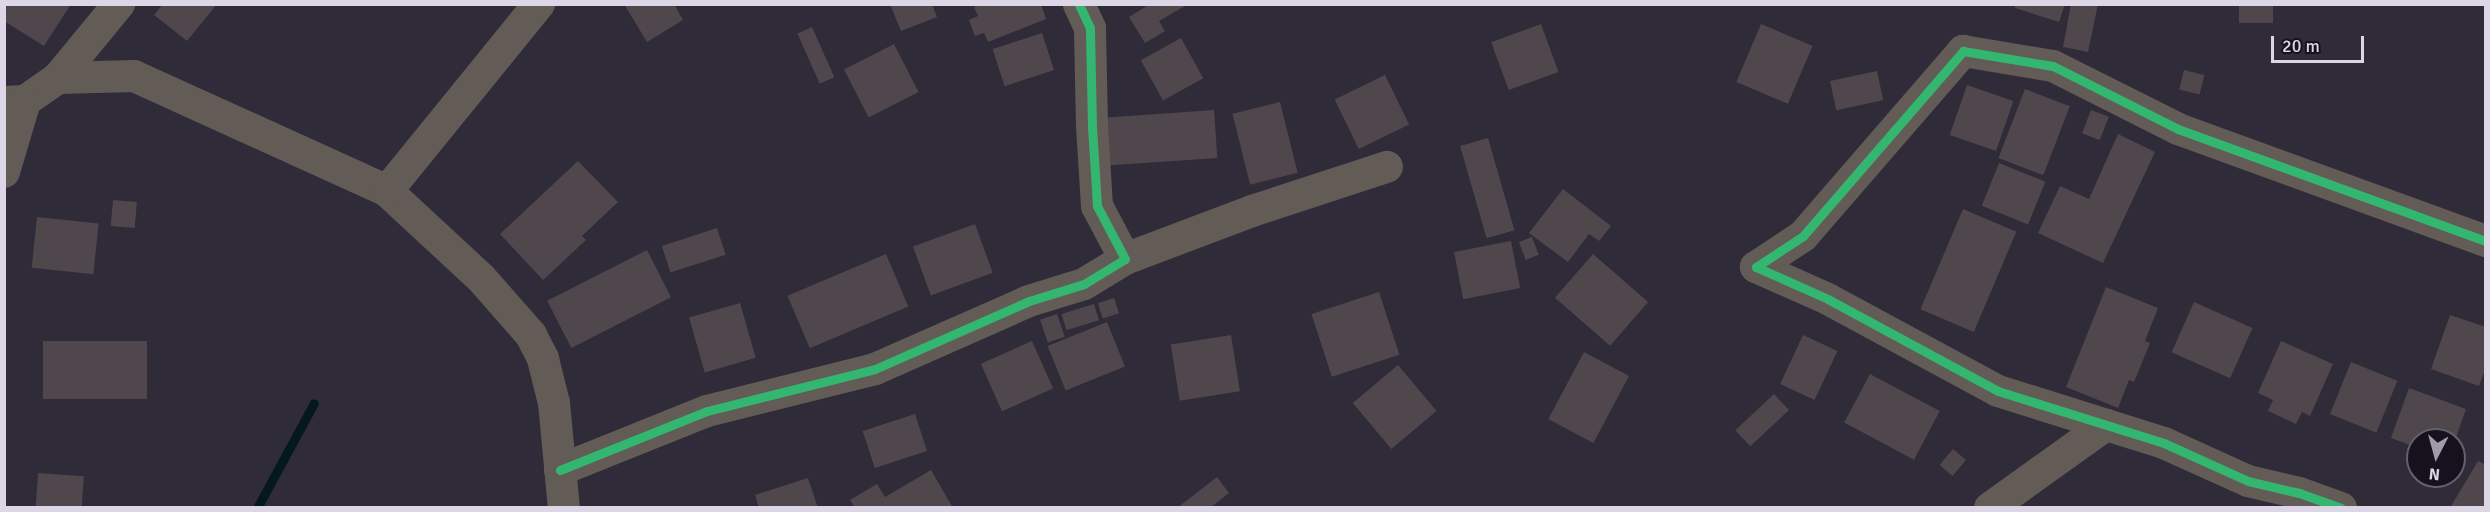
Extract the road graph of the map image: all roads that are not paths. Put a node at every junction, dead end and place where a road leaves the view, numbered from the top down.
1 (119, 4) edge
2 (539, 4) edge
3 (1079, 4) edge
4 (58, 78) junction
5 (15, 101) edge
6 (1387, 167) dead end
7 (4, 172) edge
8 (387, 191) junction
9 (2486, 241) edge
10 (1125, 259) junction
11 (2106, 425) junction
12 (560, 470) junction
13 (564, 507) edge
14 (1990, 507) edge
15 (2341, 507) edge

1 - 4 street
2 - 8 street
3 - 10 street
4 - 5 street
4 - 8 street
5 - 7 street
6 - 10 street
8 - 12 street
9 - 11 street
10 - 12 street
11 - 14 street
11 - 15 street
12 - 13 street

